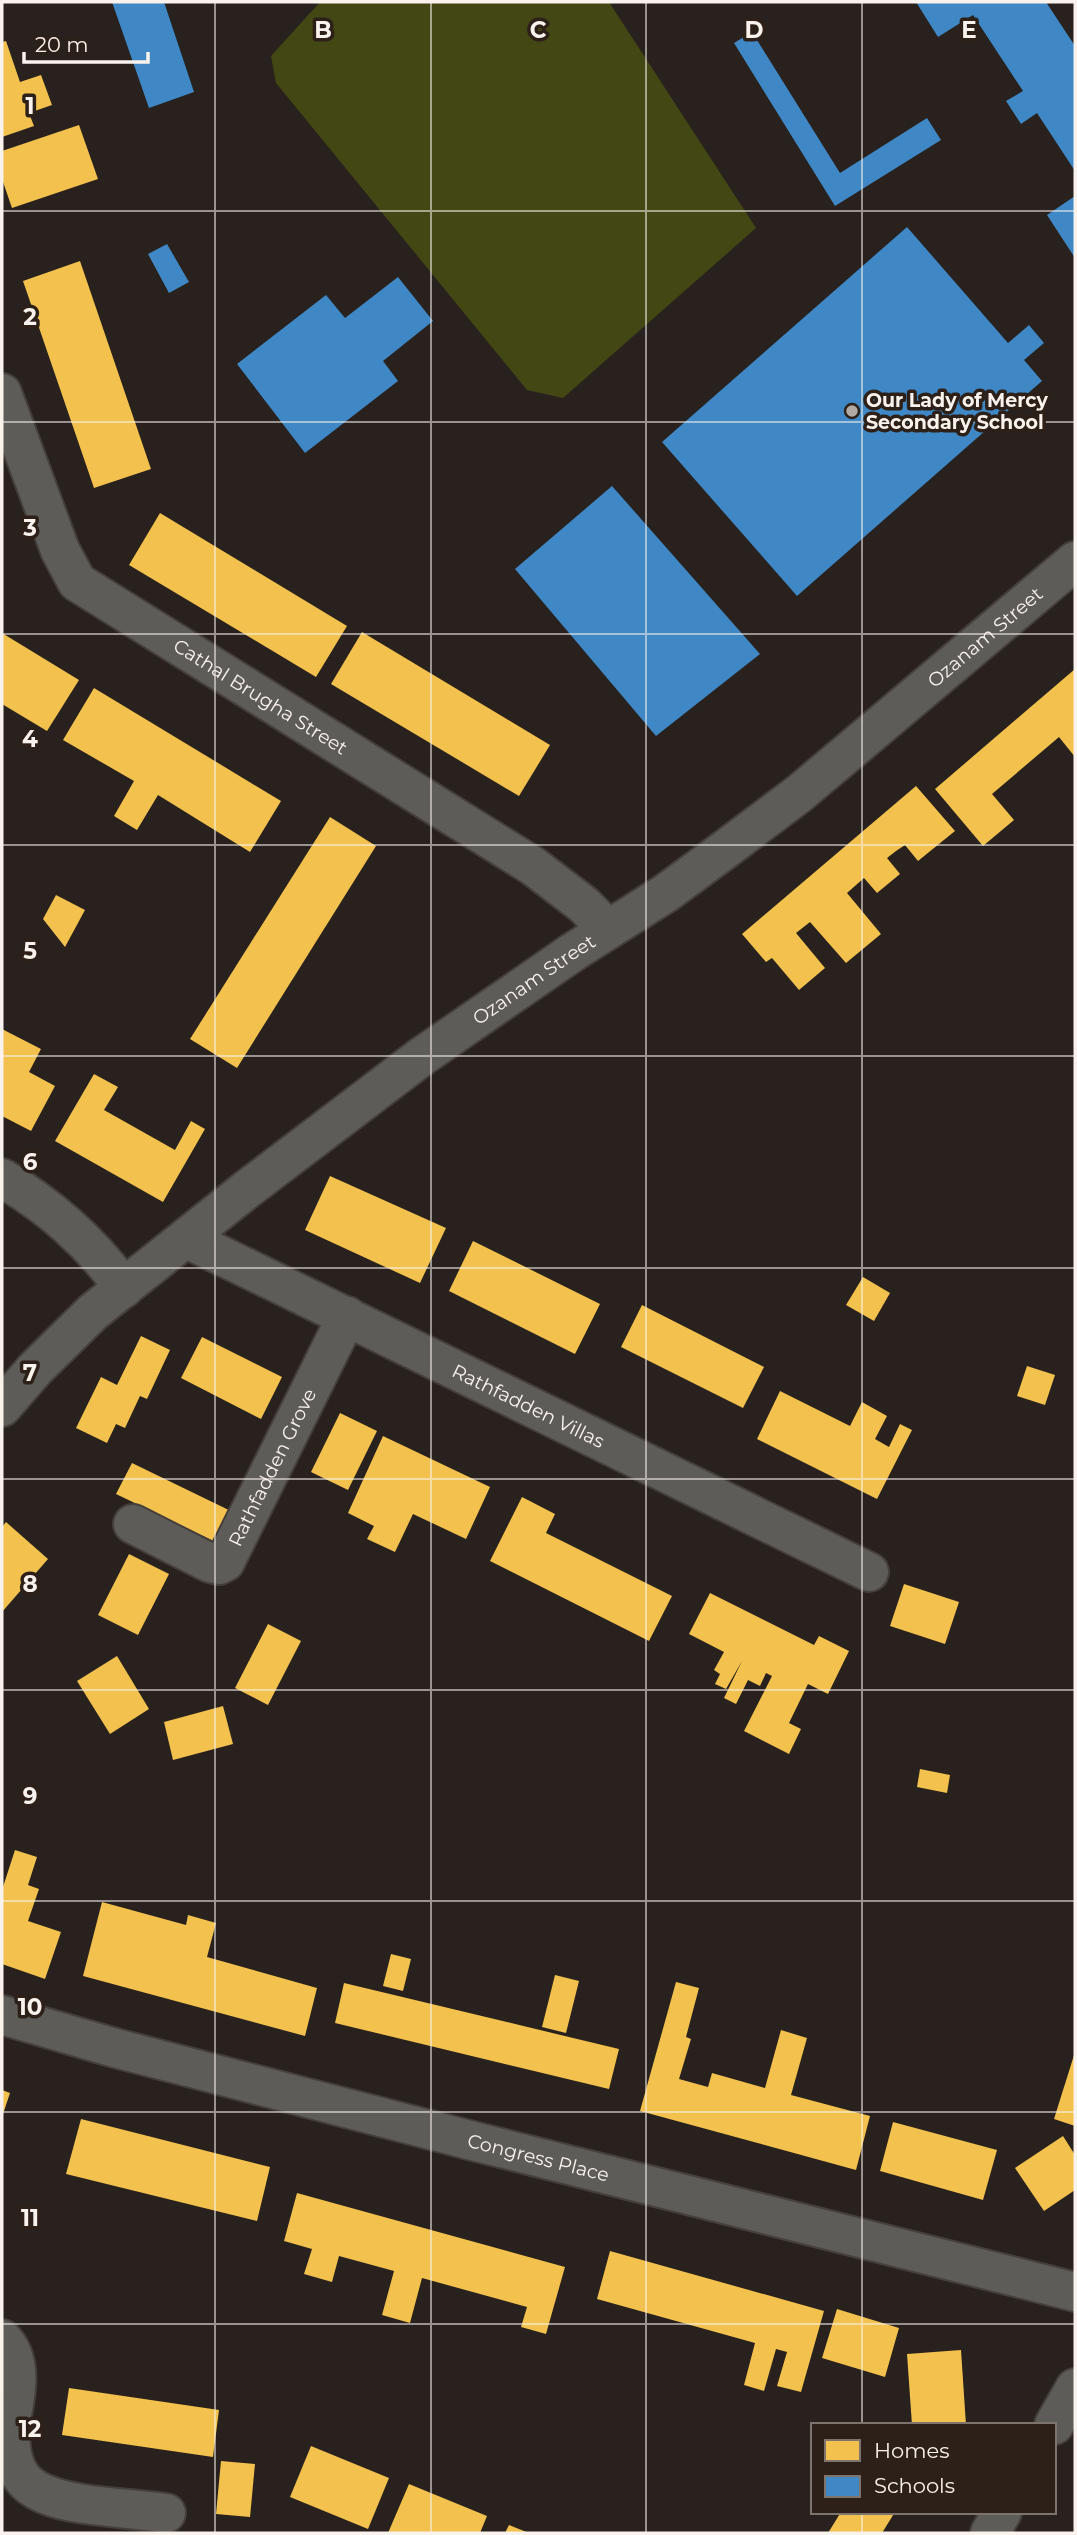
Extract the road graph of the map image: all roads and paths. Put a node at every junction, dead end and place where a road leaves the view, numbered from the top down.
1 (2, 393) edge
2 (1075, 561) edge
3 (608, 929) junction
4 (2, 1178) edge
5 (187, 1239) junction
6 (124, 1288) junction
7 (347, 1317) junction
8 (2, 1407) edge
9 (133, 1524) dead end
10 (869, 1572) dead end
11 (2, 2015) edge
12 (1075, 2292) edge
13 (2, 2339) edge
14 (1075, 2388) edge
15 (11, 2417) junction
16 (1055, 2423) edge
17 (2, 2480) edge
18 (166, 2513) dead end
19 (1001, 2514) edge
20 (103, 2520) edge
21 (990, 2533) edge

1 - 3 street, Cathal Brugha Street
2 - 3 street, Ozanam Street
3 - 5 street, Ozanam Street
4 - 6 street
5 - 6 street, Ozanam Street
5 - 7 street, Rathfadden Villas
6 - 8 street, Ozanam Street
7 - 9 street, Rathfadden Grove
7 - 10 street, Rathfadden Villas
11 - 12 street, Congress Place
13 - 15 street
14 - 16 street
15 - 17 street
15 - 20 street
18 - 20 street
19 - 21 street

